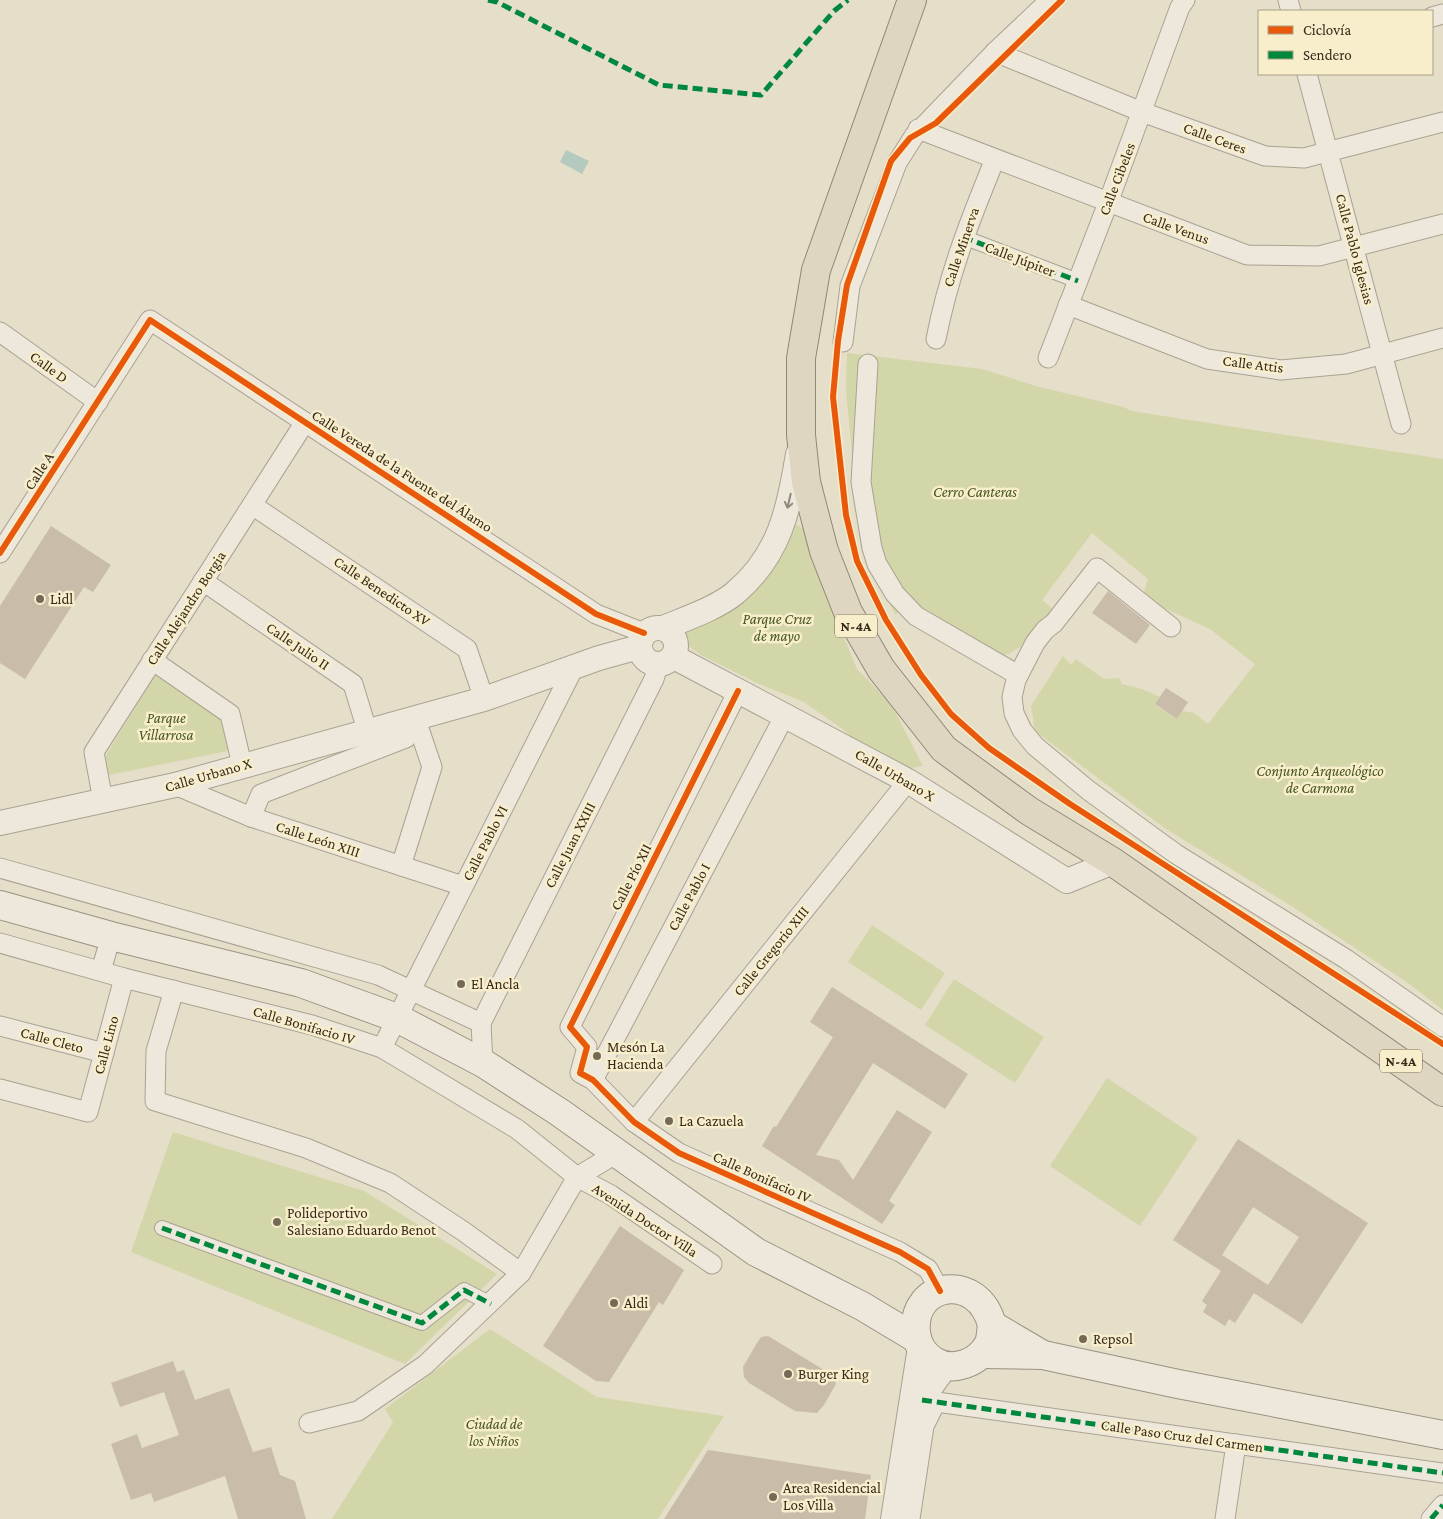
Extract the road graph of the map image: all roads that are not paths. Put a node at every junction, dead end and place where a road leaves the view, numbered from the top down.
1 (912, 0) edge
2 (1050, 0) edge
3 (1185, 0) edge
4 (994, 52) junction
5 (1307, 75) edge
6 (1142, 112) junction
7 (1443, 122) edge
8 (918, 129) junction
9 (1329, 152) junction
10 (995, 159) junction
11 (1108, 203) junction
12 (1443, 224) edge
13 (962, 237) junction
14 (1354, 248) junction
15 (1078, 281) junction
16 (1068, 305) junction
17 (150, 320) joint
18 (0, 332) edge
19 (1443, 338) edge
20 (936, 339) dead end
21 (843, 342) dead end
22 (1383, 354) junction
23 (1048, 358) dead end
24 (868, 364) dead end
25 (98, 402) junction
26 (304, 422) junction
27 (1401, 424) dead end
28 (801, 435) junction
29 (252, 505) junction
30 (0, 553) edge
31 (202, 581) junction
32 (1170, 626) dead end
33 (649, 636) junction
34 (152, 660) junction
35 (666, 661) junction
36 (574, 668) junction
37 (1018, 675) junction
38 (738, 691) junction
39 (484, 699) junction
40 (785, 715) junction
41 (415, 717) junction
42 (367, 730) junction
43 (242, 765) junction
44 (908, 781) junction
45 (175, 785) junction
46 (103, 801) junction
47 (251, 817) junction
48 (0, 823) edge
49 (1113, 862) junction
50 (401, 866) junction
51 (0, 868) edge
52 (463, 886) junction
53 (0, 905) edge
54 (111, 936) junction
55 (0, 943) edge
56 (102, 971) junction
57 (124, 978) junction
58 (412, 989) junction
59 (174, 990) junction
60 (397, 1018) junction
61 (480, 1023) junction
62 (0, 1026) edge
63 (1443, 1027) edge
64 (1358, 1031) junction
65 (382, 1048) junction
66 (104, 1053) junction
67 (483, 1063) junction
68 (1443, 1074) edge
69 (586, 1076) junction
70 (0, 1090) edge
71 (1443, 1092) edge
72 (634, 1122) junction
73 (617, 1153) junction
74 (577, 1177) junction
75 (162, 1228) dead end
76 (712, 1264) dead end
77 (521, 1273) junction
78 (940, 1291) junction
79 (491, 1304) junction
80 (862, 1306) junction
81 (920, 1309) junction
82 (992, 1325) junction
83 (918, 1343) junction
84 (982, 1354) junction
85 (1043, 1355) junction
86 (946, 1366) junction
87 (929, 1400) junction
88 (907, 1420) junction
89 (309, 1423) dead end
90 (1443, 1435) edge
91 (1236, 1444) junction
92 (1443, 1473) edge
93 (1443, 1505) edge
94 (893, 1519) edge
95 (910, 1519) edge
96 (1225, 1519) edge
97 (1431, 1519) edge

1 - 28 highway, N-4A
2 - 4 street
3 - 6 street, Calle Cibeles
4 - 6 street, Calle Ceres
4 - 8 street
5 - 9 street, Calle Pablo Iglesias
6 - 9 street, Calle Ceres
6 - 11 street, Calle Cibeles
7 - 9 street, Calle Ceres
8 - 10 street, Calle Venus
8 - 21 street
9 - 14 street, Calle Pablo Iglesias
10 - 11 street, Calle Venus
10 - 13 street, Calle Minerva
11 - 14 street, Calle Venus
11 - 15 street, Calle Cibeles
12 - 14 street, Calle Venus
13 - 15 street, Calle Júpiter
13 - 20 street, Calle Minerva
14 - 22 street, Calle Pablo Iglesias
15 - 16 street, Calle Cibeles
16 - 22 street, Calle Attis
16 - 23 street, Calle Cibeles
17 - 25 street, Calle A
17 - 26 street, Calle Vereda de la Fuente del Álamo
18 - 25 street, Calle D
19 - 22 street, Calle Attis
22 - 27 street, Calle Pablo Iglesias
24 - 37 street
25 - 30 street, Calle A
26 - 29 street, Calle Alejandro Borgia
26 - 33 street, Calle Vereda de la Fuente del Álamo
28 -> 33 street, Calle Urbano X
28 - 49 highway, N-4A
29 - 31 street, Calle Alejandro Borgia
29 - 39 street, Calle Benedicto XV
31 - 34 street, Calle Alejandro Borgia
31 - 42 street, Calle Julio II
32 - 37 street
33 - 35 street, Calle Urbano X
33 - 35 street
33 - 36 street, Calle Urbano X
34 - 43 street
34 - 46 street, Calle Alejandro Borgia
35 - 38 street, Calle Urbano X
35 - 61 street, Calle Juan XXIII
36 - 39 street, Calle Urbano X
36 - 52 street, Calle Pablo VI
37 - 63 street
38 - 40 street, Calle Urbano X
38 - 69 street, Calle Pío XII
39 - 41 street, Calle Urbano X
40 - 44 street, Calle Urbano X
40 - 69 street, Calle Pablo I
41 - 42 street, Calle Urbano X
41 - 47 street
41 - 50 street
42 - 43 street, Calle Urbano X
43 - 45 street, Calle Urbano X
44 - 49 street, Calle Urbano X
44 - 72 street, Calle Gregorio XIII
45 - 46 street, Calle Urbano X
45 - 47 street, Calle León XIII
46 - 48 street, Calle Urbano X
47 - 50 street, Calle León XIII
49 - 64 highway, N-4A
50 - 52 street, Calle León XIII
51 - 58 street
52 - 58 street, Calle Pablo VI
53 - 54 main road
54 - 56 street
54 - 60 main road
55 - 56 street, Calle Bonifacio IV
56 - 57 street, Calle Bonifacio IV
57 - 59 street, Calle Bonifacio IV
57 - 66 street, Calle Lino
58 - 60 street, Calle Pablo VI
58 - 61 street
59 - 65 street, Calle Bonifacio IV
59 - 77 street
60 - 65 street, Calle Pablo VI
60 - 67 main road
61 - 67 street
62 - 66 street, Calle Cleto
64 - 68 highway, N-4A
64 - 71 highway, N-4A
65 - 74 street, Calle Bonifacio IV
66 - 70 street, Calle Lino
67 - 73 main road
69 - 72 street, Calle Bonifacio IV
72 - 78 street, Calle Bonifacio IV
73 - 74 street
73 - 80 main road
74 - 76 street, Avenida Doctor Villa
74 - 77 street
75 - 79 street
77 - 79 street
78 - 81 main road
78 - 82 main road
79 - 89 street
80 - 81 main road
80 - 83 main road
81 - 83 main road
82 - 84 main road
82 - 85 main road
83 - 86 main road
83 - 88 street
84 - 85 main road
84 - 86 main road
85 - 90 main road
86 - 87 street
87 - 88 street
87 - 91 street, Calle Paso Cruz del Carmen
87 - 95 street
88 - 94 street
91 - 92 street, Calle Paso Cruz del Carmen
91 - 96 street
93 - 97 street

